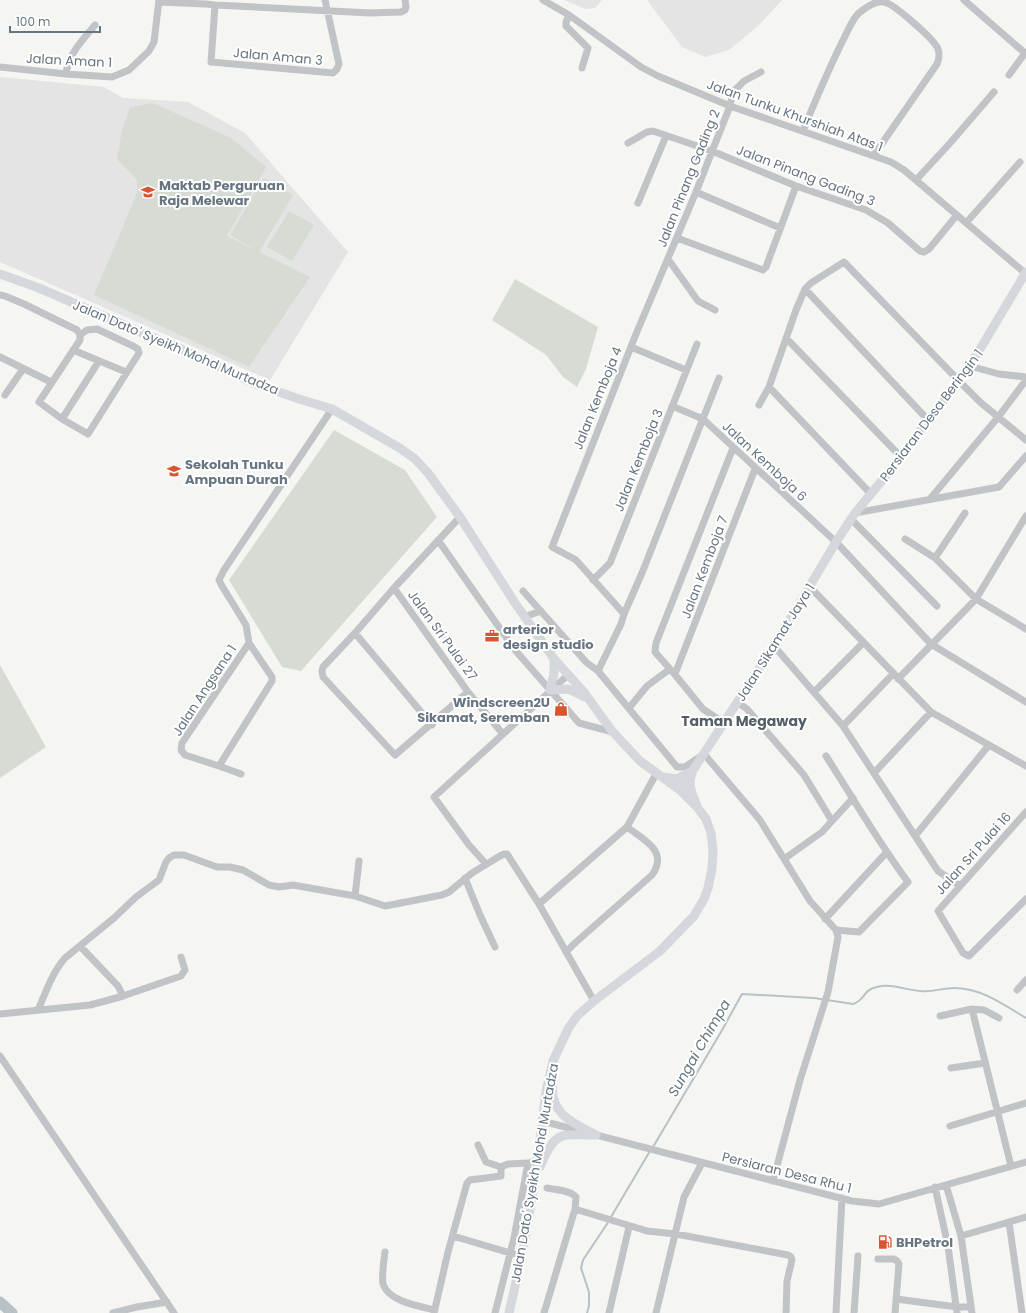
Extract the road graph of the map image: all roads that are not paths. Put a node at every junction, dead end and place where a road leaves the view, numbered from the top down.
1 (325, 0) edge
2 (406, 0) edge
3 (543, 0) edge
4 (964, 0) edge
5 (159, 1) edge
6 (206, 2) edge
7 (257, 4) edge
8 (215, 5) junction
9 (327, 10) junction
10 (568, 15) junction
11 (95, 25) dead end
12 (1026, 53) edge
13 (0, 67) edge
14 (582, 68) dead end
15 (761, 72) dead end
16 (66, 74) junction
17 (1008, 75) dead end
18 (994, 92) dead end
19 (730, 106) junction
20 (803, 131) junction
21 (666, 136) junction
22 (628, 143) dead end
23 (712, 151) junction
24 (874, 155) junction
25 (1020, 162) dead end
26 (916, 180) junction
27 (796, 186) junction
28 (696, 192) junction
29 (638, 203) dead end
30 (957, 215) junction
31 (966, 223) junction
32 (780, 228) junction
33 (677, 238) junction
34 (668, 259) junction
35 (1025, 272) edge
36 (0, 274) edge
37 (805, 289) junction
38 (0, 295) edge
39 (715, 310) dead end
40 (80, 335) junction
41 (786, 338) junction
42 (697, 344) dead end
43 (631, 347) junction
44 (73, 350) junction
45 (0, 357) edge
46 (99, 361) junction
47 (970, 366) junction
48 (23, 369) junction
49 (686, 370) junction
50 (126, 372) junction
51 (1026, 377) edge
52 (719, 378) dead end
53 (1026, 380) edge
54 (959, 381) junction
55 (52, 382) junction
56 (769, 387) junction
57 (5, 395) dead end
58 (672, 406) junction
59 (759, 406) dead end
60 (332, 409) junction
61 (999, 416) junction
62 (62, 419) junction
63 (702, 420) junction
64 (928, 420) junction
65 (1026, 440) edge
66 (733, 448) junction
67 (1026, 456) edge
68 (901, 457) junction
69 (756, 468) junction
70 (871, 494) junction
71 (930, 499) junction
72 (964, 512) dead end
73 (853, 516) junction
74 (1026, 516) edge
75 (460, 517) junction
76 (905, 539) dead end
77 (438, 540) junction
78 (836, 542) junction
79 (934, 558) junction
80 (593, 580) junction
81 (810, 587) junction
82 (394, 588) junction
83 (523, 591) dead end
84 (976, 599) junction
85 (937, 606) dead end
86 (541, 611) junction
87 (624, 614) junction
88 (524, 617) junction
89 (1025, 627) edge
90 (354, 633) junction
91 (249, 643) junction
92 (863, 643) junction
93 (931, 644) junction
94 (774, 646) junction
95 (554, 659) junction
96 (598, 671) junction
97 (672, 672) junction
98 (568, 675) junction
99 (895, 677) junction
100 (550, 690) junction
101 (468, 692) junction
102 (814, 692) junction
103 (589, 700) junction
104 (737, 702) junction
105 (1026, 702) edge
106 (629, 708) junction
107 (931, 712) junction
108 (724, 723) junction
109 (432, 724) junction
110 (844, 726) junction
111 (613, 732) junction
112 (503, 734) junction
113 (989, 745) junction
114 (704, 754) junction
115 (826, 756) dead end
116 (219, 766) junction
117 (1026, 766) edge
118 (695, 767) junction
119 (874, 773) junction
120 (241, 774) dead end
121 (658, 775) junction
122 (680, 790) junction
123 (853, 798) junction
124 (697, 807) junction
125 (1026, 812) edge
126 (832, 821) junction
127 (627, 827) junction
128 (915, 836) junction
129 (886, 853) junction
130 (784, 860) junction
131 (359, 861) dead end
132 (486, 864) junction
133 (465, 878) junction
134 (959, 885) junction
135 (355, 896) junction
136 (1026, 899) edge
137 (539, 904) junction
138 (825, 919) junction
139 (836, 930) junction
140 (80, 946) junction
141 (495, 947) dead end
142 (566, 952) junction
143 (181, 957) dead end
144 (1026, 980) edge
145 (1017, 990) dead end
146 (123, 996) junction
147 (594, 1000) junction
148 (38, 1010) junction
149 (972, 1010) junction
150 (0, 1014) edge
151 (940, 1016) dead end
152 (999, 1018) dead end
153 (568, 1029) junction
154 (0, 1056) edge
155 (985, 1063) junction
156 (951, 1068) dead end
157 (1026, 1103) edge
158 (997, 1112) junction
159 (542, 1121) junction
160 (950, 1126) dead end
161 (596, 1135) junction
162 (478, 1145) dead end
163 (538, 1160) junction
164 (1026, 1162) edge
165 (528, 1163) junction
166 (702, 1163) junction
167 (1011, 1166) junction
168 (501, 1167) junction
169 (536, 1174) junction
170 (773, 1181) junction
171 (946, 1185) junction
172 (547, 1188) dead end
173 (935, 1188) junction
174 (842, 1198) junction
175 (575, 1209) junction
176 (1026, 1217) edge
177 (1009, 1222) junction
178 (628, 1226) junction
179 (676, 1234) junction
180 (453, 1236) junction
181 (961, 1236) junction
182 (385, 1252) dead end
183 (510, 1253) junction
184 (522, 1255) junction
185 (858, 1256) dead end
186 (878, 1259) dead end
187 (896, 1299) junction
188 (167, 1302) junction
189 (139, 1310) edge
190 (957, 1310) edge
191 (972, 1310) edge
192 (434, 1311) edge
193 (113, 1313) edge
194 (174, 1313) edge
195 (495, 1313) edge
196 (509, 1313) edge
197 (544, 1313) edge
198 (608, 1313) edge
199 (656, 1313) edge
200 (786, 1313) edge
201 (836, 1313) edge
202 (854, 1313) edge
203 (895, 1313) edge
204 (1022, 1313) edge

1 - 9 street
2 - 9 street
3 - 10 street, Jalan Tunku Khurshiah Atas 1
4 - 12 street
5 - 6 street
5 - 16 street, Jalan Aman 1
6 - 8 street
7 - 8 street
7 - 9 street
8 - 9 street, Jalan Aman 3
10 - 14 street
10 - 19 street, Jalan Tunku Khurshiah Atas 1
11 - 16 street
12 - 17 street
13 - 16 street, Jalan Aman 1
15 - 19 street, Jalan Pinang Gading 2
18 - 26 street
19 - 20 street, Jalan Tunku Khurshiah Atas 1
19 - 23 street, Jalan Pinang Gading 2
20 - 24 street, Jalan Tunku Khurshiah Atas 1
20 - 24 street
21 - 22 street, Jalan Pinang Gading 3
21 - 23 street, Jalan Pinang Gading 3
21 - 29 street
23 - 27 street, Jalan Pinang Gading 3
23 - 28 street, Jalan Pinang Gading 2
24 - 26 street, Jalan Tunku Khurshiah Atas 1
25 - 31 street
26 - 30 street, Jalan Tunku Khurshiah Atas 1
27 - 30 street, Jalan Pinang Gading 3
27 - 32 street
28 - 32 street
28 - 33 street, Jalan Pinang Gading 2
30 - 31 street, Jalan Tunku Khurshiah Atas 1
31 - 35 street, Jalan Tunku Khurshiah Atas 1
32 - 33 street
33 - 34 street, Jalan Pinang Gading 2
34 - 39 street
34 - 43 street, Jalan Kemboja 4
35 - 47 main road, Persiaran Desa Beringin 1
36 - 60 main road, Jalan Dato' Syeikh Mohd Murtadza
37 - 41 street
37 - 54 street
37 - 64 street
38 - 40 street
40 - 44 street
40 - 50 street
41 - 56 street
41 - 68 street
42 - 49 street, Jalan Kemboja 3
43 - 49 street
43 - 80 street, Jalan Kemboja 4
44 - 46 street
44 - 55 street
45 - 48 street
46 - 50 street
46 - 62 street
47 - 51 street
47 - 54 main road, Persiaran Desa Beringin 1
48 - 55 street
48 - 57 street
49 - 58 street, Jalan Kemboja 3
50 - 62 street
52 - 63 street
53 - 61 street
54 - 61 street
54 - 64 main road, Persiaran Desa Beringin 1
55 - 62 street
56 - 59 street
56 - 70 street
58 - 63 street, Jalan Kemboja 6
58 - 80 street, Jalan Kemboja 3
60 - 75 main road, Jalan Dato' Syeikh Mohd Murtadza
60 - 91 street
61 - 65 street
61 - 71 street
63 - 66 street, Jalan Kemboja 6
63 - 87 street
64 - 68 main road, Persiaran Desa Beringin 1
66 - 69 street, Jalan Kemboja 6
66 - 97 street
67 - 71 street
68 - 70 main road, Persiaran Desa Beringin 1
69 - 78 street, Jalan Kemboja 6
69 - 97 street, Jalan Kemboja 7
70 - 73 main road, Jalan Sikamat Jaya 1
71 - 73 street
72 - 79 street
73 - 78 main road, Jalan Sikamat Jaya 1
73 - 85 street
74 - 84 street
75 - 77 street
75 - 88 main road, Jalan Dato' Syeikh Mohd Murtadza
76 - 79 street
77 - 82 street
77 - 100 street
78 - 81 main road, Jalan Sikamat Jaya 1
78 - 93 street, Jalan Kemboja 6
79 - 84 street
80 - 87 street
81 - 92 street
81 - 94 main road, Jalan Sikamat Jaya 1
82 - 90 street
82 - 101 street, Jalan Sri Pulai 27
83 - 86 street
84 - 89 street
84 - 93 street
86 - 88 street
86 - 96 street
87 - 96 street
88 - 95 main road, Jalan Dato' Syeikh Mohd Murtadza
90 - 109 street
90 - 109 street
91 - 116 street
91 - 116 street, Jalan Angsana 1
92 - 99 street
92 - 102 street
93 - 99 street
93 - 105 street, Jalan Kemboja 6
94 - 102 street
94 - 104 main road, Jalan Sikamat Jaya 1
95 - 98 main road, Jalan Dato' Syeikh Mohd Murtadza
95 - 100 main road
96 - 106 street
97 - 106 street
97 - 108 street
98 - 100 street
98 - 103 main road, Jalan Dato' Syeikh Mohd Murtadza
99 - 107 street
99 - 110 street
100 - 103 main road
100 - 111 street
100 - 112 street
101 - 109 street
101 - 112 street, Jalan Sri Pulai 27
102 - 110 street
103 - 111 main road, Jalan Dato' Syeikh Mohd Murtadza
104 - 108 main road, Jalan Sikamat Jaya 1
104 - 126 street
106 - 114 street
107 - 113 street
107 - 119 street
108 - 114 main road, Jalan Sikamat Jaya 1
110 - 119 street
111 - 121 main road, Jalan Dato' Syeikh Mohd Murtadza
112 - 132 street
113 - 117 street
113 - 128 street
114 - 118 main road, Jalan Sikamat Jaya 1
114 - 130 street
115 - 123 street
116 - 120 street
118 - 121 main road
118 - 122 main road, Jalan Sikamat Jaya 1
118 - 124 main road
119 - 128 street
121 - 122 main road, Jalan Dato' Syeikh Mohd Murtadza
121 - 127 street
122 - 124 main road, Jalan Dato' Syeikh Mohd Murtadza
123 - 126 street
123 - 129 street
124 - 147 main road, Jalan Dato' Syeikh Mohd Murtadza
125 - 134 street, Jalan Sri Pulai 16
126 - 130 street
127 - 137 street
127 - 142 street
128 - 134 street
129 - 138 street
129 - 139 street
130 - 138 street
131 - 135 street
132 - 133 street
132 - 137 street
133 - 135 street
133 - 141 street
134 - 136 street, Jalan Sri Pulai 16
135 - 140 street
137 - 142 street
138 - 139 street
139 - 170 street
140 - 146 street
140 - 148 street
142 - 147 street
143 - 146 street
144 - 145 street
146 - 148 street
147 - 153 main road, Jalan Dato' Syeikh Mohd Murtadza
148 - 150 street
149 - 151 street
149 - 152 street
149 - 155 street
153 - 159 main road, Jalan Dato' Syeikh Mohd Murtadza
153 - 161 main road
154 - 188 street
155 - 156 street
155 - 158 street
157 - 158 street
158 - 160 street
158 - 167 street
159 - 161 street, Persiaran Desa Rhu 1
159 - 163 main road, Jalan Dato' Syeikh Mohd Murtadza
161 - 166 street, Persiaran Desa Rhu 1
161 - 169 main road
162 - 168 street
163 - 165 street
163 - 169 main road, Jalan Dato' Syeikh Mohd Murtadza
164 - 167 street, Persiaran Desa Rhu 1
165 - 168 street
165 - 183 street
166 - 170 street, Persiaran Desa Rhu 1
166 - 179 street
167 - 171 street, Persiaran Desa Rhu 1
168 - 180 street
169 - 184 main road, Jalan Dato' Syeikh Mohd Murtadza
170 - 174 street, Persiaran Desa Rhu 1
171 - 173 street, Persiaran Desa Rhu 1
171 - 181 street
172 - 175 street
173 - 174 street, Persiaran Desa Rhu 1
173 - 190 street
174 - 201 street
175 - 178 street
175 - 197 street
176 - 177 street
177 - 181 street
177 - 204 street
178 - 179 street
178 - 198 street
179 - 199 street
179 - 200 street
180 - 183 street
180 - 192 street
181 - 191 street
182 - 192 street
183 - 184 street
183 - 195 street
184 - 196 main road, Jalan Dato' Syeikh Mohd Murtadza
185 - 202 street
186 - 187 street
187 - 190 street
187 - 203 street
188 - 189 street
188 - 194 street
189 - 193 street
190 - 191 street

